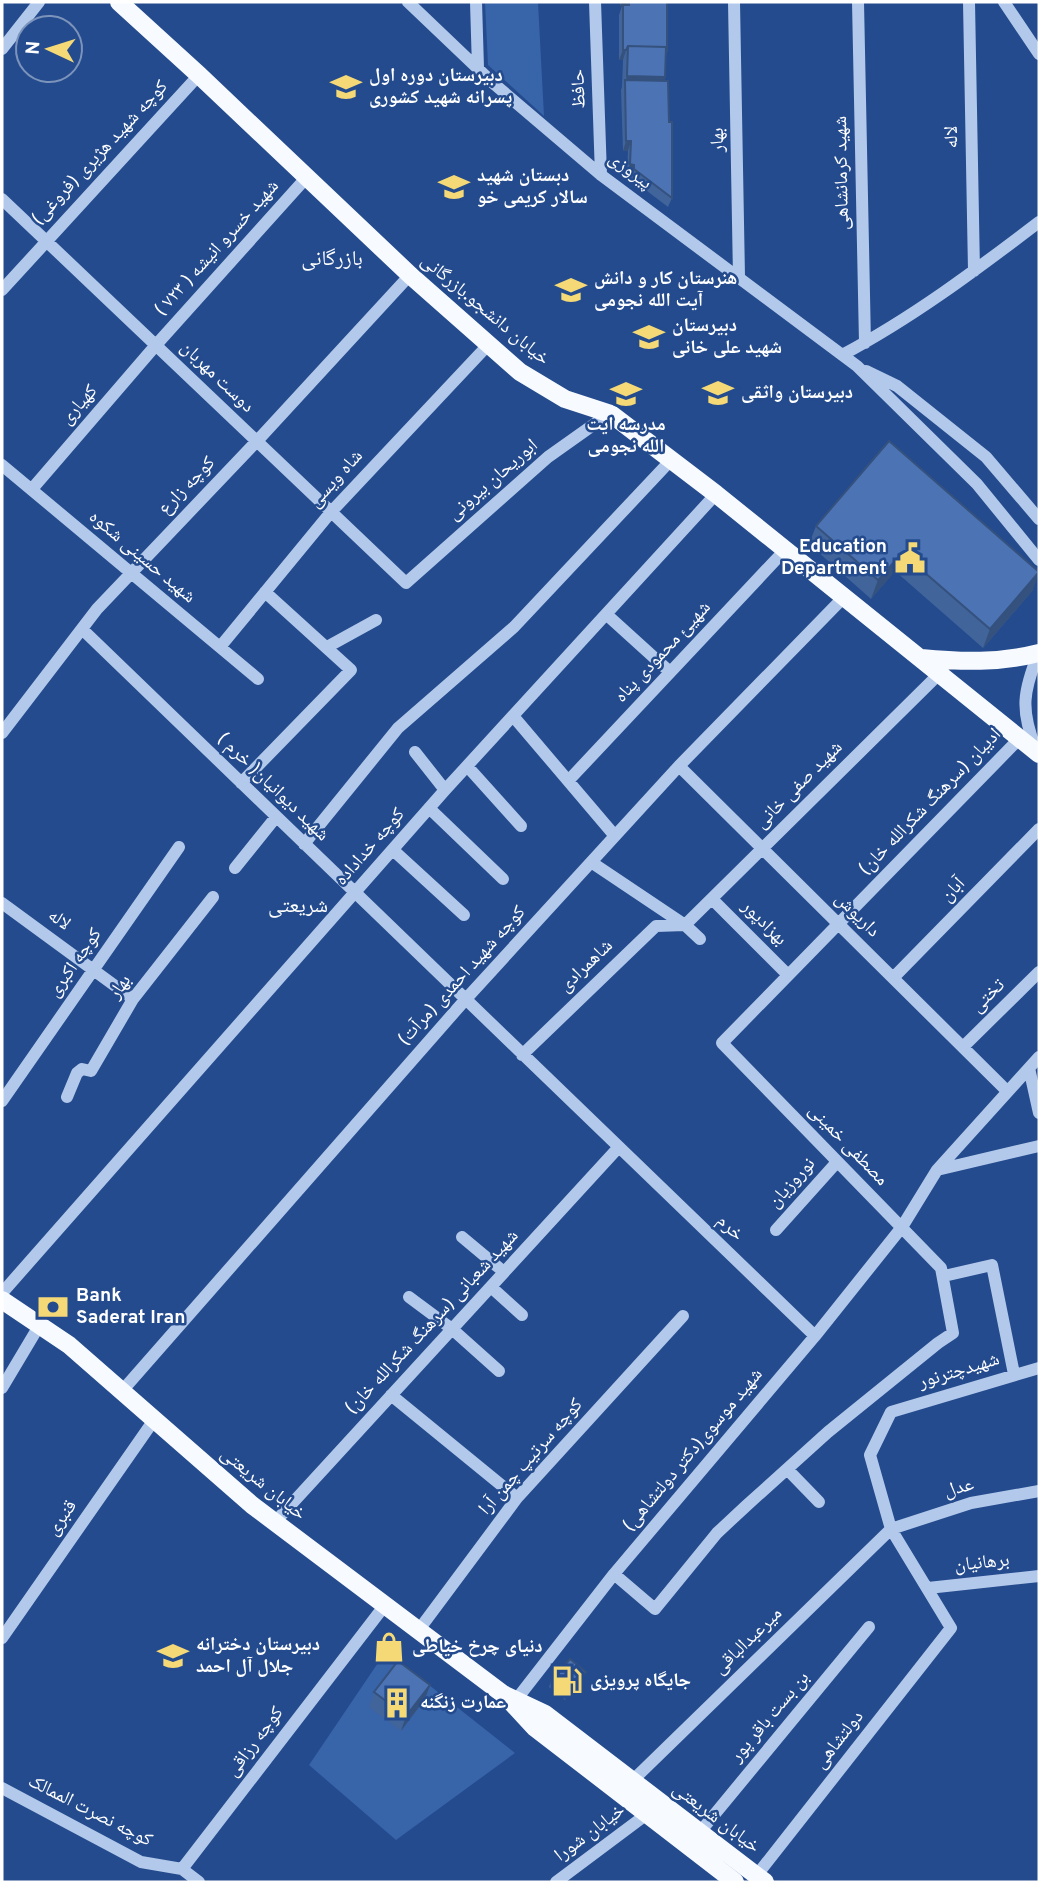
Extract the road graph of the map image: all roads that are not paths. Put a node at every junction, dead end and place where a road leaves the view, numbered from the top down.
1 (39, 2) edge
2 (119, 2) edge
3 (408, 2) edge
4 (476, 2) edge
5 (595, 2) edge
6 (734, 2) edge
7 (858, 2) edge
8 (969, 2) edge
9 (1004, 2) edge
10 (2, 50) edge
11 (1039, 54) edge
12 (478, 68) junction
13 (199, 75) junction
14 (601, 175) junction
15 (306, 178) junction
16 (2, 199) edge
17 (1039, 222) edge
18 (45, 240) junction
19 (974, 271) junction
20 (410, 275) junction
21 (739, 278) junction
22 (2, 290) edge
23 (865, 343) junction
24 (489, 344) junction
25 (156, 345) junction
26 (842, 355) junction
27 (857, 366) junction
28 (610, 413) junction
29 (257, 441) junction
30 (672, 460) junction
31 (2, 465) edge
32 (32, 489) junction
33 (716, 494) junction
34 (331, 512) junction
35 (1039, 519) edge
36 (785, 550) junction
37 (1039, 560) edge
38 (131, 572) junction
39 (406, 583) joint
40 (265, 592) junction
41 (844, 597) junction
42 (606, 614) junction
43 (376, 620) dead end
44 (82, 629) junction
45 (220, 647) junction
46 (327, 647) junction
47 (1039, 653) edge
48 (921, 658) junction
49 (670, 672) junction
50 (940, 674) junction
51 (258, 679) dead end
52 (513, 716) junction
53 (2, 733) edge
54 (1019, 739) junction
55 (415, 752) dead end
56 (1038, 753) edge
57 (467, 766) junction
58 (679, 766) junction
59 (569, 780) junction
60 (241, 783) junction
61 (445, 790) junction
62 (429, 808) junction
63 (276, 817) junction
64 (521, 826) dead end
65 (1039, 828) edge
66 (615, 836) junction
67 (304, 844) junction
68 (179, 847) dead end
69 (762, 849) junction
70 (393, 850) junction
71 (591, 862) junction
72 (235, 868) dead end
73 (503, 879) dead end
74 (355, 894) junction
75 (213, 897) dead end
76 (712, 899) junction
77 (2, 902) edge
78 (464, 915) dead end
79 (838, 924) junction
80 (685, 925) junction
81 (700, 939) dead end
82 (94, 970) junction
83 (1039, 972) edge
84 (788, 975) junction
85 (893, 978) junction
86 (133, 999) junction
87 (466, 1000) junction
88 (722, 1043) joint
89 (963, 1047) junction
90 (522, 1055) junction
91 (1039, 1057) edge
92 (1029, 1068) junction
93 (1007, 1091) junction
94 (67, 1097) dead end
95 (2, 1101) edge
96 (1039, 1113) edge
97 (1039, 1146) edge
98 (618, 1148) junction
99 (837, 1162) junction
100 (937, 1170) junction
101 (902, 1227) junction
102 (776, 1230) dead end
103 (462, 1237) dead end
104 (504, 1272) junction
105 (944, 1276) junction
106 (491, 1287) junction
107 (2, 1293) edge
108 (409, 1297) dead end
109 (2, 1300) edge
110 (522, 1315) dead end
111 (682, 1316) dead end
112 (39, 1326) junction
113 (452, 1329) junction
114 (815, 1336) junction
115 (1039, 1368) edge
116 (499, 1371) dead end
117 (1014, 1374) junction
118 (2, 1388) edge
119 (122, 1391) junction
120 (391, 1395) junction
121 (154, 1420) junction
122 (787, 1469) junction
123 (1039, 1491) edge
124 (517, 1498) junction
125 (819, 1502) dead end
126 (275, 1522) junction
127 (891, 1528) junction
128 (614, 1574) junction
129 (1039, 1576) edge
130 (928, 1588) junction
131 (385, 1605) junction
132 (869, 1626) dead end
133 (418, 1631) junction
134 (2, 1638) edge
135 (509, 1697) junction
136 (632, 1781) junction
137 (2, 1788) edge
138 (647, 1814) junction
139 (699, 1832) junction
140 (182, 1869) junction
141 (761, 1879) edge
142 (200, 1882) edge
143 (556, 1882) edge
144 (735, 1882) edge

1 - 10 street
2 - 13 main road, خیابان دانشجو.بازرگانی
3 - 12 street, پیروزی
4 - 12 street
5 - 14 street, حافظ
6 - 21 street, بهار
7 - 23 street, شهید کرمانشاهی
8 - 19 street, لاله
9 - 11 street
12 - 14 street, پیروزی
13 - 15 main road, خیابان دانشجو.بازرگانی
13 - 18 street, کوچه شهید هژیری (فروغی)
14 - 21 street, پیروزی
15 - 20 main road, خیابان دانشجو.بازرگانی
15 - 25 street, شهید خسرو انیشه ( ۷۲۳ )
16 - 18 street, دوست مهربان
17 - 19 street
18 - 22 street, کوچه شهید هژیری (فروغی)
18 - 25 street, دوست مهربان
19 - 23 street
20 - 24 main road, خیابان دانشجو.بازرگانی
20 - 29 street, کوچه زارع
21 - 26 street, پیروزی
23 - 26 street
24 - 28 main road, خیابان دانشجو.بازرگانی
24 - 34 street, شاه ویسی
25 - 29 street, دوست مهربان
25 - 32 street, کهیاری
26 - 27 street, پیروزی
27 - 35 street
27 - 37 street
28 - 30 main road, خیابان دانشجو.بازرگانی
28 - 39 street, ابوریحان بیرونی
29 - 34 street, دوست مهربان
29 - 38 street, کوچه زارع
30 - 33 main road, خیابان دانشجو.بازرگانی
30 - 67 street
31 - 32 street, شهید حسینی شکوه
32 - 38 street, شهید حسینی شکوه
33 - 36 main road, خیابان دانشجو.بازرگانی
33 - 42 street, کوچه خداداده
34 - 39 street, دوست مهربان
34 - 40 street, شاه ویسی
36 - 41 main road, خیابان دانشجو.بازرگانی
36 - 49 street, شهیئ محمودی پناه
38 - 44 street, کوچه زارع
38 - 45 street, شهید حسینی شکوه
40 - 45 street, شاه ویسی
40 - 46 street
41 - 48 main road, خیابان دانشجو.بازرگانی
41 - 58 street, کوچه شهید احمدی (مرآت)
42 - 49 street
42 - 52 street, کوچه خداداده
43 - 46 street
44 - 53 street, کوچه زارع
44 - 60 street, شهید دیوانیان( خرم )
45 - 51 street, شهید حسینی شکوه
46 - 60 street
47 - 48 main road
47 - 56 street
48 - 50 main road, خیابان دانشجو.بازرگانی
49 - 59 street, شهیئ محمودی پناه
50 - 54 main road, خیابان دانشجو.بازرگانی
50 - 69 street, شهید صفی خانی
52 - 57 street, کوچه خداداده
52 - 59 street
54 - 56 main road, خیابان دانشجو.بازرگانی
54 - 79 street, ادیبان (سرهنگ شکرالله خان)
55 - 61 street
57 - 61 street, کوچه خداداده
57 - 64 street
58 - 66 street, کوچه شهید احمدی (مرآت)
58 - 69 street, داریوش
59 - 66 street
60 - 63 street, شهید دیوانیان( خرم )
61 - 62 street, کوچه خداداده
62 - 70 street, کوچه خداداده
62 - 73 street
63 - 67 street, شهید دیوانیان( خرم )
63 - 72 street
65 - 85 street, آبان
66 - 71 street, کوچه شهید احمدی (مرآت)
67 - 74 street, شهید دیوانیان( خرم )
68 - 82 street, کوچه اکبری
69 - 76 street, شهید صفی خانی
69 - 79 street, داریوش
70 - 74 street, کوچه خداداده
70 - 78 street
71 - 80 street
71 - 87 street, کوچه شهید احمدی (مرآت)
74 - 87 street, شهید دیوانیان( خرم )
74 - 107 street, کوچه خداداده
75 - 86 street, بهار
76 - 80 street, شهید صفی خانی
76 - 84 street, بهزادپور
77 - 82 street, لاله
79 - 84 street, ادیبان (سرهنگ شکرالله خان)
79 - 85 street, داریوش
80 - 81 street
80 - 90 street, شاهمرادی
82 - 86 street, لاله
82 - 95 street, کوچه اکبری
83 - 89 street, تختی
84 - 88 street, ادیبان (سرهنگ شکرالله خان)
85 - 89 street, داریوش
86 - 94 street, بهار
87 - 90 street, شهید دیوانیان( خرم )
87 - 119 street, کوچه شهید احمدی (مرآت)
88 - 99 street, مصطفی خمینی
89 - 93 street, داریوش
90 - 98 street, شهید دیوانیان( خرم )
91 - 92 street, شهید موسوی(دکتر دولتشاهی)
92 - 93 street, شهید موسوی(دکتر دولتشاهی)
92 - 96 street
93 - 100 street, شهید موسوی(دکتر دولتشاهی)
97 - 100 street
98 - 104 street, شهید شعبانی (سرهنگ شکرالله خان)
98 - 114 street, خرم
99 - 101 street, مصطفی خمینی
99 - 102 street, نوروزیان
100 - 101 street, شهید موسوی(دکتر دولتشاهی)
101 - 105 street, مصطفی خمینی
101 - 114 street, شهید موسوی(دکتر دولتشاهی)
103 - 104 street
104 - 106 street, شهید شعبانی (سرهنگ شکرالله خان)
105 - 117 street
105 - 122 street
106 - 110 street
106 - 113 street, شهید شعبانی (سرهنگ شکرالله خان)
108 - 113 street
109 - 112 main road, خیابان شریعتی
111 - 124 street, کوچه سرتیپ چمن آرا
112 - 118 street
112 - 119 main road, خیابان شریعتی
113 - 116 street
113 - 120 street, شهید شعبانی (سرهنگ شکرالله خان)
114 - 128 street, شهید موسوی(دکتر دولتشاهی)
115 - 117 street, شهیدچترنور
117 - 127 street, شهیدچترنور
119 - 121 main road, خیابان شریعتی
120 - 124 street
120 - 126 street, شهید شعبانی (سرهنگ شکرالله خان)
121 - 126 main road, خیابان شریعتی
121 - 134 street, قنبری
122 - 125 street
122 - 128 street
123 - 127 street, عدل
124 - 133 street, کوچه سرتیپ چمن آرا
126 - 131 main road, خیابان شریعتی
127 - 130 street
127 - 136 street, میرعبدالباقی
128 - 135 street, شهید موسوی(دکتر دولتشاهی)
129 - 130 street, برهانیان
130 - 141 street, دولتشاهی
131 - 133 main road, خیابان شریعتی
131 - 140 street, کوچه رزاقی
132 - 139 street, بن بست باقر پور
133 - 135 main road, خیابان شریعتی
135 - 136 main road, خیابان شریعتی
135 - 138 main road, خیابان شریعتی
136 - 139 main road, خیابان شریعتی
137 - 140 street, کوچه نصرت الممالک
138 - 143 street, خیابان شورا
138 - 144 main road, خیابان شریعتی
139 - 141 main road, خیابان شریعتی
140 - 142 street, کوچه نصرت الممالک

